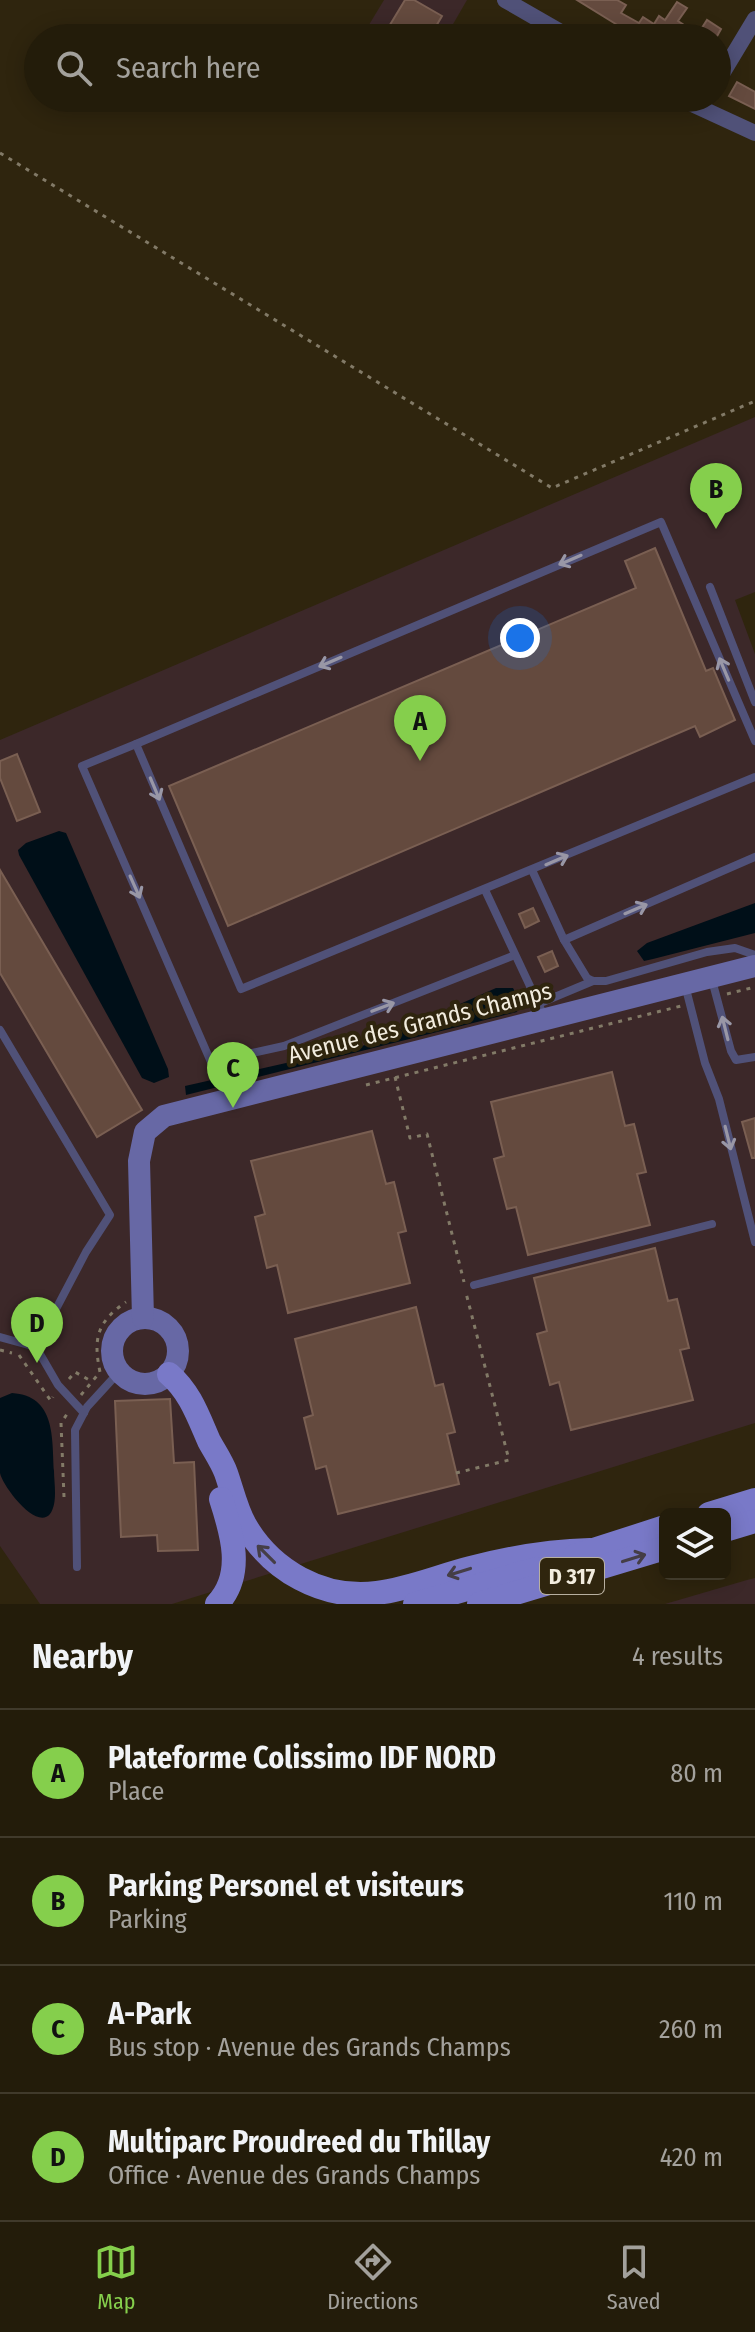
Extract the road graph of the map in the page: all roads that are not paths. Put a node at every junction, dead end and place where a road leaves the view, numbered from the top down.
1 (505, 0) edge
2 (755, 19) edge
3 (547, 24) edge
4 (731, 59) edge
5 (718, 112) edge
6 (755, 133) edge
7 (710, 587) dead end
8 (755, 702) edge
9 (755, 741) edge
10 (136, 744) junction
11 (755, 777) edge
12 (755, 857) edge
13 (532, 870) junction
14 (485, 890) junction
15 (564, 940) junction
16 (515, 955) junction
17 (755, 955) edge
18 (755, 966) edge
19 (593, 981) junction
20 (714, 987) junction
21 (687, 994) junction
22 (542, 1011) junction
23 (0, 1030) edge
24 (755, 1057) edge
25 (712, 1224) dead end
26 (755, 1242) edge
27 (474, 1285) dead end
28 (136, 1310) junction
29 (0, 1337) edge
30 (36, 1347) junction
31 (119, 1372) junction
32 (169, 1374) junction
33 (84, 1413) junction
34 (210, 1442) junction
35 (755, 1500) edge
36 (729, 1508) edge
37 (755, 1521) edge
38 (731, 1528) edge
39 (659, 1529) edge
40 (590, 1550) junction
41 (659, 1550) edge
42 (77, 1567) dead end
43 (217, 1604) edge
44 (415, 1604) edge
45 (479, 1604) edge

1 - 3 street
2 - 4 street
5 - 6 street
7 - 8 lane
9 -> 10 lane
10 -> 14 lane
10 -> 16 lane
13 -> 11 lane
15 -> 12 lane
13 - 14 lane
13 - 15 lane
14 - 16 lane
15 - 19 lane
16 - 22 lane
17 - 19 lane
18 - 20 main road, Avenue des Grands Champs
19 - 22 lane
20 - 21 main road, Avenue des Grands Champs
24 -> 20 lane
21 - 22 main road, Avenue des Grands Champs
21 -> 26 lane
22 - 28 main road, Avenue des Grands Champs
23 - 30 lane
25 - 27 lane
28 - 31 main road
28 - 32 main road
29 - 30 lane
30 - 33 lane
31 - 32 main road
31 - 33 lane
32 - 34 main road
33 - 42 lane
40 -> 34 main road
34 - 43 main road
35 - 36 main road
37 - 38 main road
39 - 40 main road, D 317
40 - 44 main road, D 317
45 -> 41 main road, D 317

